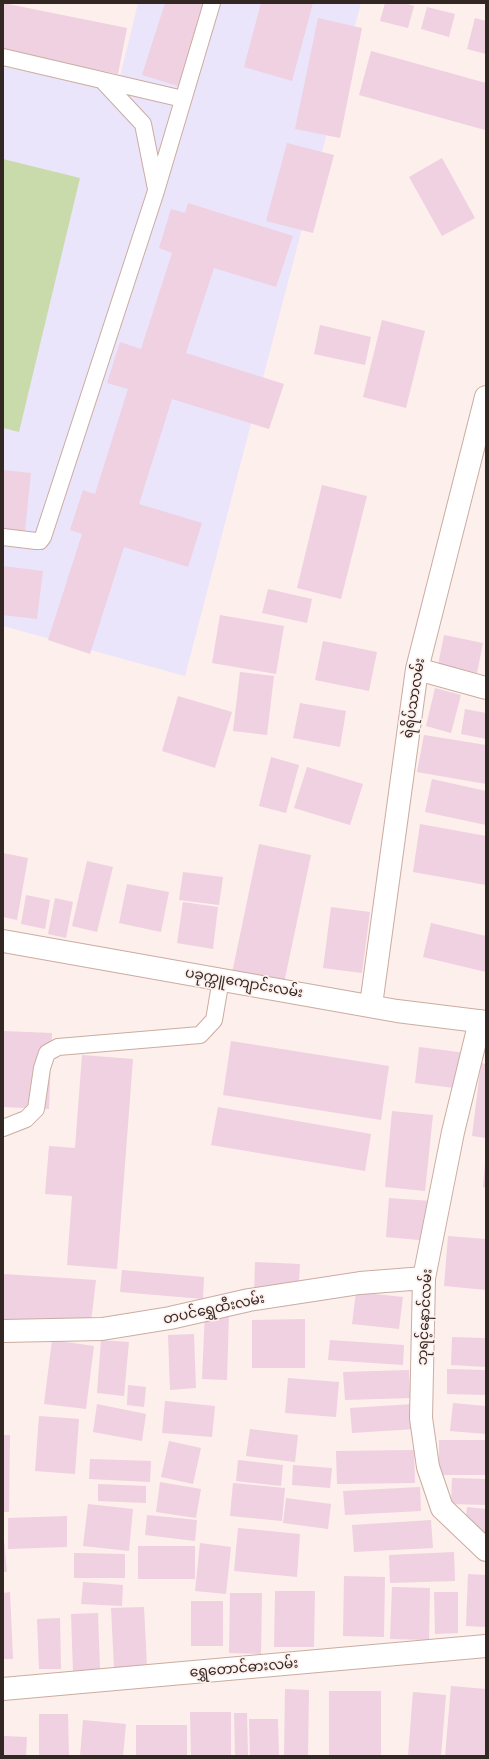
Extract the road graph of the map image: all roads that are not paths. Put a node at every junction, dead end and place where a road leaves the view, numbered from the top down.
1 (212, 3) edge
2 (3, 57) edge
3 (102, 80) junction
4 (183, 98) junction
5 (156, 191) junction
6 (485, 405) edge
7 (3, 537) edge
8 (417, 669) junction
9 (486, 688) edge
10 (3, 941) edge
11 (221, 979) junction
12 (371, 1005) junction
13 (483, 1021) edge
14 (3, 1128) edge
15 (424, 1278) junction
16 (3, 1331) edge
17 (486, 1550) edge
18 (486, 1646) edge
19 (3, 1689) edge

1 - 4 lane
2 - 3 lane
3 - 4 lane
3 - 5 lane
4 - 5 lane
5 - 7 lane
6 - 8 street, ရဲရိပ်သာလမ်း
8 - 9 street
8 - 12 street, ရဲရိပ်သာလမ်း
10 - 11 street, ပခုက္ကူကျောင်းလမ်း
11 - 12 street, ပခုက္ကူကျောင်းလမ်း
11 - 14 lane
12 - 13 street, ပခုက္ကူကျောင်းလမ်း
13 - 15 street, ဘုရင့်နောင်လမ်း
15 - 16 street, တပင်ရွှေထီးလမ်း
15 - 17 street, ဘုရင့်နောင်လမ်း
18 - 19 street, ရွှေတောင်ဓားလမ်း

